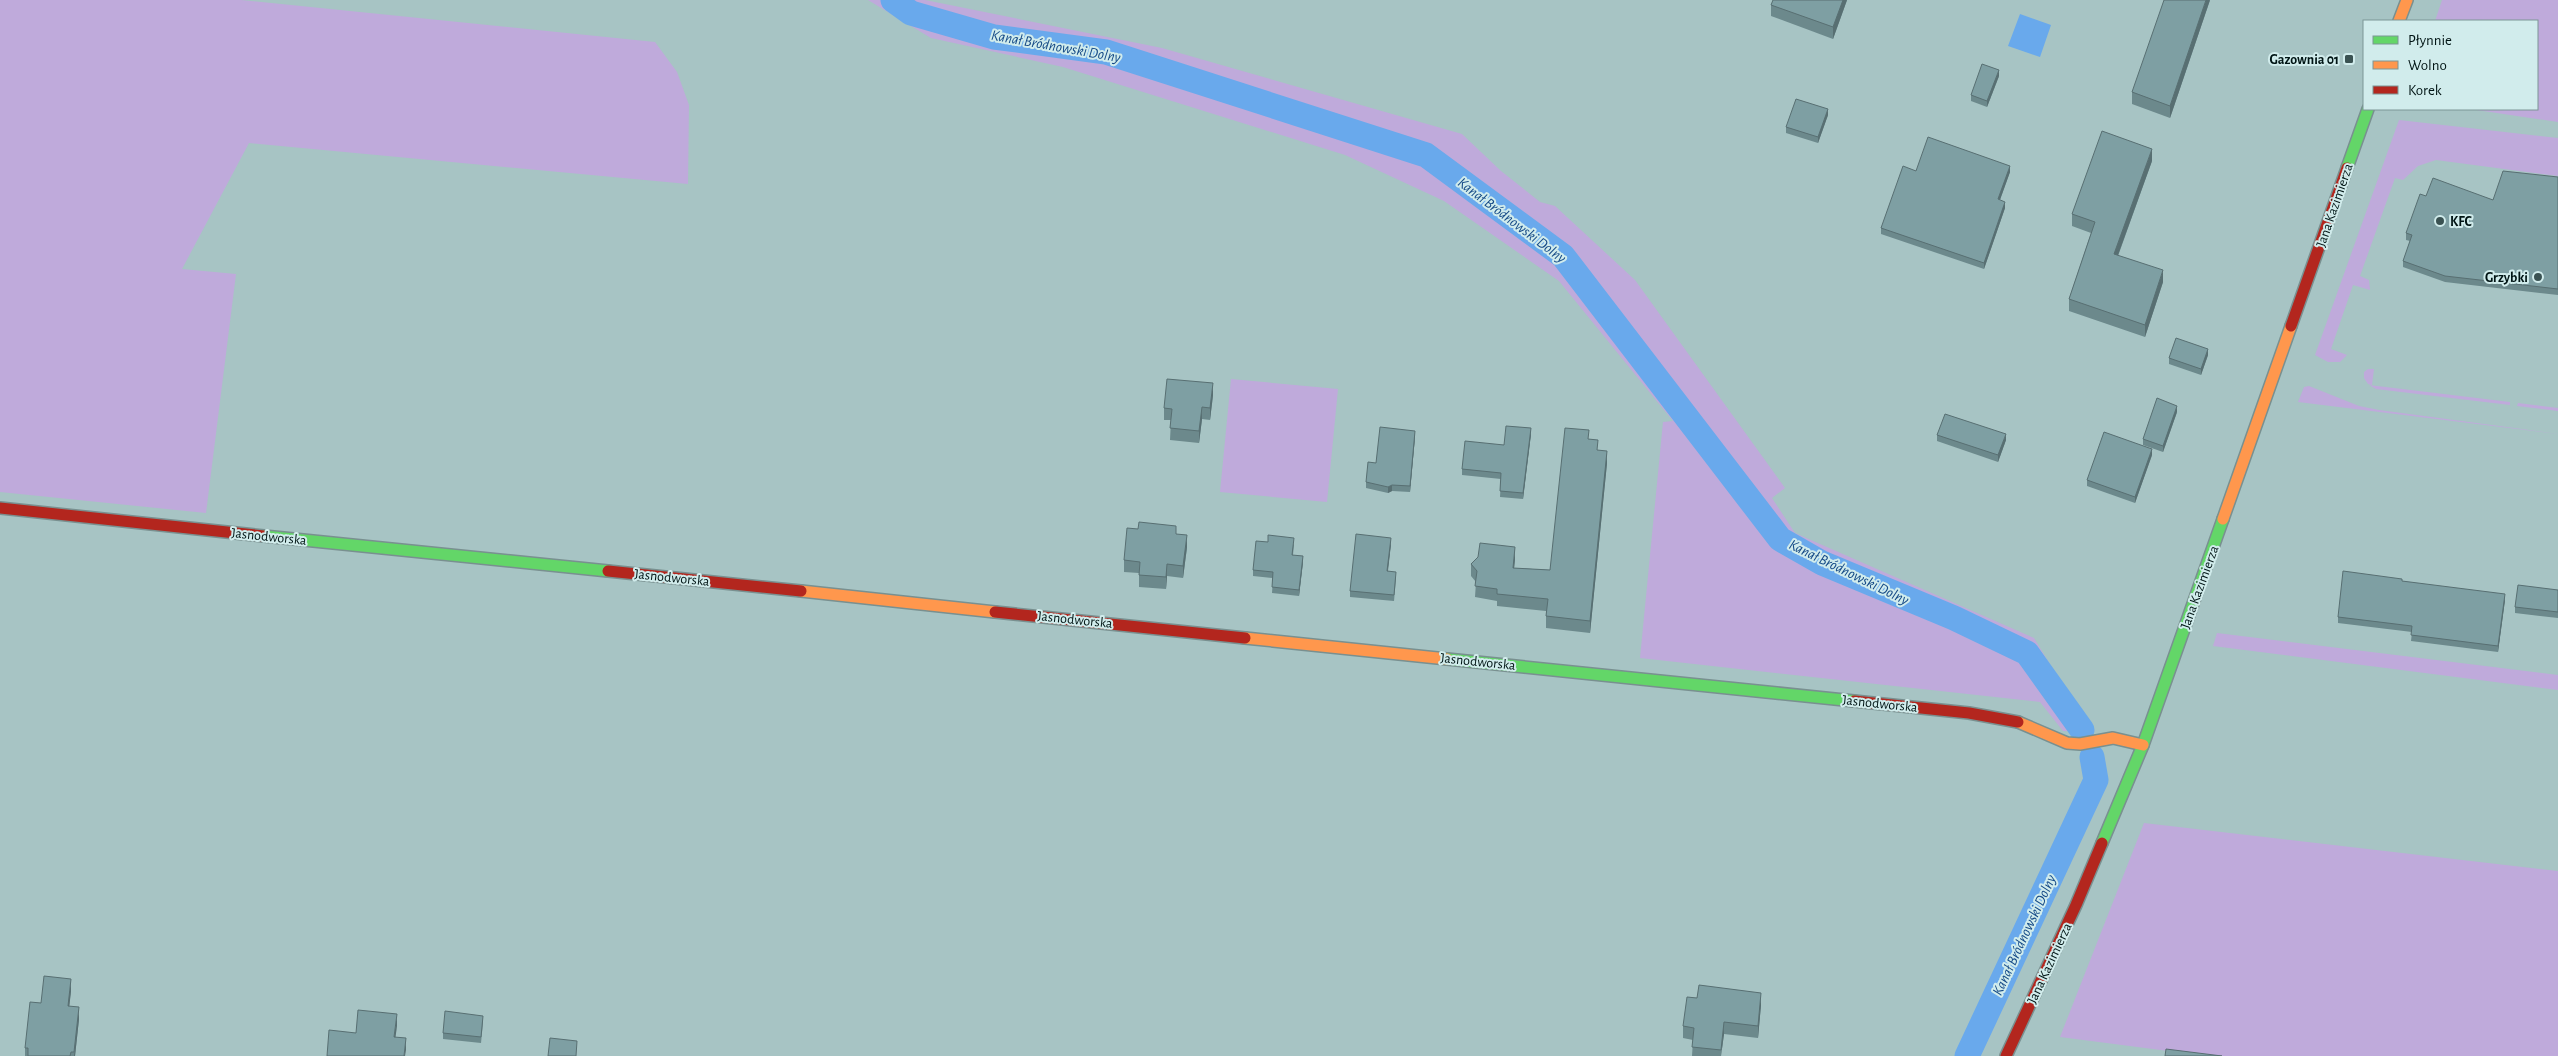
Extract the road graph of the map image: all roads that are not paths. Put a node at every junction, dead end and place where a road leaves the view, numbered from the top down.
1 (2407, 0) edge
2 (2399, 20) edge
3 (2368, 110) edge
4 (0, 508) edge
5 (2143, 745) junction
6 (2006, 1056) edge

1 - 2 street
3 - 5 street, Jana Kazimierza
4 - 5 street, Jasnodworska
5 - 6 street, Jana Kazimierza

